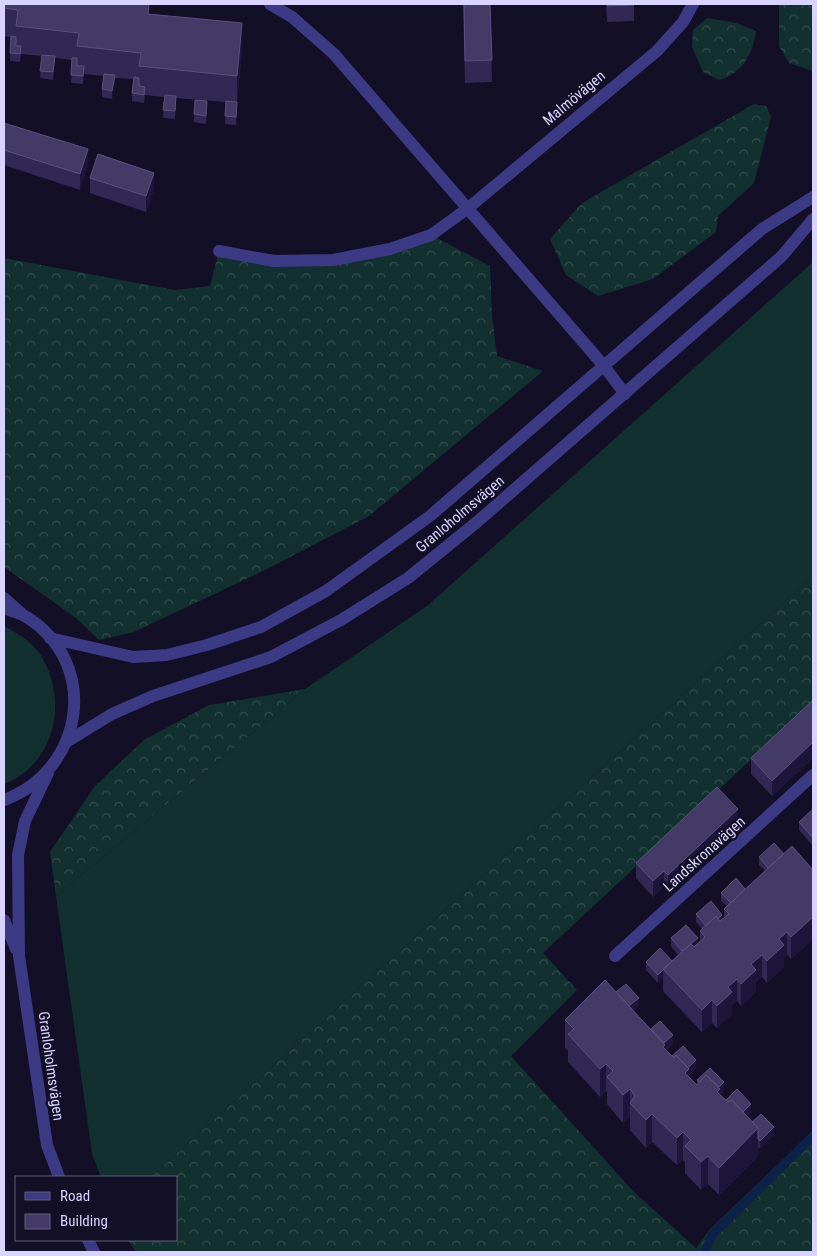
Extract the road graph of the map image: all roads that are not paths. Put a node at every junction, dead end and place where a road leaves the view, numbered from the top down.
1 (270, 4) edge
2 (693, 4) edge
3 (813, 197) edge
4 (467, 209) junction
5 (813, 219) edge
6 (219, 251) dead end
7 (604, 366) junction
8 (625, 394) junction
9 (4, 598) edge
10 (4, 608) edge
11 (25, 616) junction
12 (50, 638) junction
13 (68, 741) junction
14 (48, 773) junction
15 (813, 775) edge
16 (4, 800) edge
17 (4, 920) edge
18 (19, 956) junction
19 (615, 956) dead end
20 (59, 1176) edge

1 - 4 street
2 - 4 street, Malmövägen
3 - 7 street, Granloholmsvägen
4 - 6 street, Malmövägen
4 - 7 street
5 - 8 street, Granloholmsvägen
7 - 8 street
7 - 12 street, Granloholmsvägen
8 - 13 street, Granloholmsvägen
9 - 11 street
10 - 11 street
11 - 12 street
12 - 13 street
13 - 14 street
14 - 16 street
14 - 18 street, Granloholmsvägen
15 - 19 street, Landskronavägen
17 - 18 street, Granloholmsvägen
18 - 20 street, Granloholmsvägen

